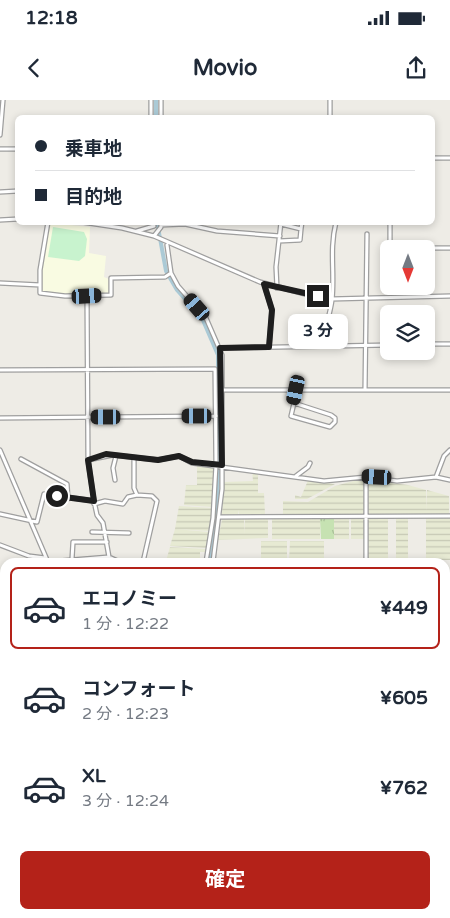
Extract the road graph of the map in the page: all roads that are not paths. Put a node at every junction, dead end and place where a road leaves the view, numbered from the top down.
1 (3, 100) edge
2 (151, 100) edge
3 (161, 100) edge
4 (330, 100) edge
5 (151, 115) edge
6 (161, 115) edge
7 (330, 115) edge
8 (0, 130) edge
9 (0, 135) edge
10 (0, 149) edge
11 (15, 149) edge
12 (435, 158) edge
13 (450, 158) edge
14 (15, 191) edge
15 (0, 192) edge
16 (15, 219) edge
17 (0, 220) edge
18 (48, 225) edge
19 (100, 225) edge
20 (154, 225) edge
21 (172, 225) edge
22 (190, 225) edge
23 (281, 225) edge
24 (288, 225) edge
25 (302, 225) edge
26 (335, 225) edge
27 (390, 225) edge
28 (160, 226) edge
29 (301, 229) junction
30 (137, 231) junction
31 (367, 234) dead end
32 (155, 235) junction
33 (280, 236) junction
34 (279, 240) junction
35 (167, 244) dead end
36 (450, 248) edge
37 (171, 274) junction
38 (0, 282) edge
39 (264, 284) junction
40 (40, 285) junction
41 (277, 288) junction
42 (87, 296) junction
43 (450, 296) edge
44 (332, 299) junction
45 (366, 299) junction
46 (435, 344) edge
47 (450, 344) edge
48 (364, 345) junction
49 (380, 345) edge
50 (324, 346) junction
51 (269, 347) junction
52 (220, 348) junction
53 (0, 370) edge
54 (88, 370) junction
55 (222, 390) junction
56 (296, 390) junction
57 (365, 390) junction
58 (450, 390) edge
59 (294, 403) junction
60 (216, 416) junction
61 (88, 417) junction
62 (0, 418) edge
63 (0, 450) edge
64 (450, 450) edge
65 (116, 456) junction
66 (21, 459) dead end
67 (134, 459) junction
68 (88, 460) junction
69 (310, 463) dead end
70 (216, 464) junction
71 (222, 465) junction
72 (0, 466) edge
73 (7, 466) junction
74 (296, 476) junction
75 (366, 476) junction
76 (436, 477) junction
77 (115, 480) dead end
78 (450, 480) edge
79 (137, 495) junction
80 (68, 499) junction
81 (94, 503) junction
82 (0, 514) edge
83 (450, 516) edge
84 (220, 517) junction
85 (366, 517) junction
86 (30, 522) junction
87 (92, 532) dead end
88 (105, 532) junction
89 (129, 533) dead end
90 (107, 542) junction
91 (0, 545) edge
92 (109, 557) joint
93 (36, 558) edge
94 (46, 558) edge
95 (72, 558) edge
96 (103, 558) edge
97 (143, 558) edge
98 (207, 558) edge
99 (214, 558) edge
100 (366, 558) edge

1 - 8 street
2 - 5 street
3 - 6 street
4 - 7 street
8 - 9 street
10 - 11 street
12 - 13 street
14 - 15 street
16 - 17 street
18 - 40 street
19 - 30 street
20 - 30 street
21 - 28 street
22 - 33 street
23 - 33 street
24 - 29 street
25 - 29 street
26 - 44 street
27 - 36 street
28 - 32 street
29 - 34 street
30 - 32 street
31 - 45 street
32 - 39 street
33 - 34 street
34 - 41 street
35 - 37 street
37 - 42 street
37 - 52 street
38 - 40 street
39 - 41 street
39 - 51 street
40 - 42 street
41 - 44 street
42 - 54 street
43 - 45 street
44 - 45 street
44 - 50 street
45 - 48 street
46 - 47 street
48 - 49 street
48 - 50 street
48 - 57 street
50 - 51 street
51 - 52 street
52 - 55 street
53 - 54 street
54 - 60 street
54 - 61 street
55 - 56 street
55 - 71 street
56 - 57 street
56 - 59 street
57 - 58 street
59 - 59 street
60 - 61 street
60 - 70 street
61 - 62 street
61 - 68 street
63 - 73 street
64 - 76 street
65 - 67 street
65 - 68 street
65 - 77 street
66 - 80 street
67 - 70 street
67 - 79 street
68 - 81 street
69 - 74 street
70 - 71 street
70 - 98 street
71 - 74 street
71 - 84 street
72 - 73 street
73 - 86 street
74 - 75 street
75 - 76 street
75 - 85 street
76 - 78 street
79 - 81 street
79 - 97 street
80 - 81 street
80 - 86 street
81 - 88 street
82 - 86 street
83 - 85 street
84 - 85 street
84 - 99 street
85 - 100 street
86 - 94 street
87 - 88 street
88 - 89 street
88 - 90 street
90 - 92 street
90 - 95 street
91 - 93 street
92 - 96 street

